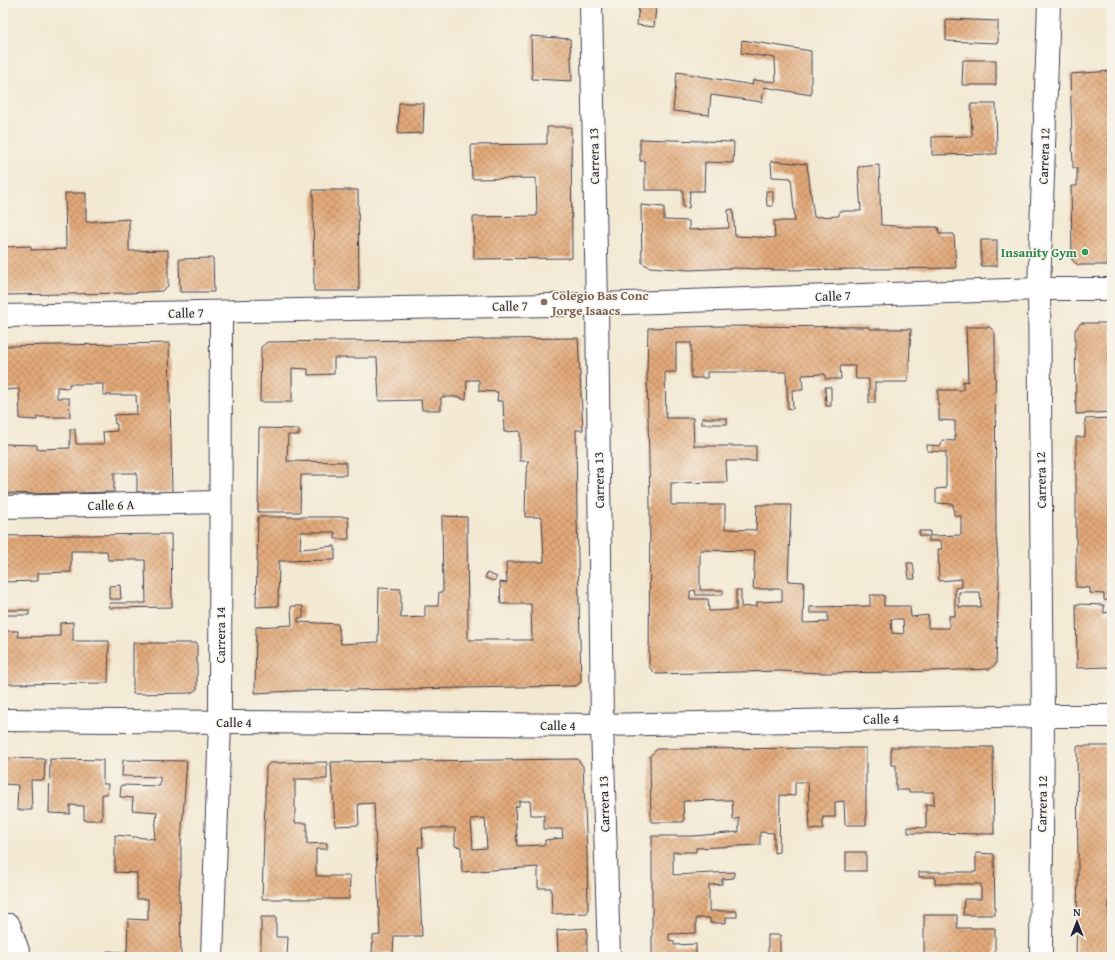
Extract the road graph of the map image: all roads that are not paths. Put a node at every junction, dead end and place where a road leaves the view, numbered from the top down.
1 (591, 3) edge
2 (1049, 3) edge
3 (1039, 289) junction
4 (1112, 289) edge
5 (597, 304) junction
6 (221, 312) junction
7 (3, 316) edge
8 (220, 502) junction
9 (3, 508) edge
10 (1043, 716) junction
11 (1112, 716) edge
12 (3, 720) edge
13 (220, 722) junction
14 (602, 725) junction
15 (9, 925) dead end
16 (20, 957) edge
17 (212, 957) edge
18 (609, 957) edge
19 (1041, 957) edge

1 - 5 street, Carrera 13
2 - 3 street, Carrera 12
3 - 4 street, Calle 7
3 - 5 street, Calle 7
3 - 10 street, Carrera 12
5 - 6 street, Calle 7
5 - 14 street, Carrera 13
6 - 7 street, Calle 7
6 - 8 street, Carrera 14
8 - 9 street, Calle 6 A
8 - 13 street, Carrera 14
10 - 11 street, Calle 4
10 - 14 street, Calle 4
10 - 19 street, Carrera 12
12 - 13 street, Calle 4
13 - 14 street, Calle 4
13 - 17 street, Carrera 14
14 - 18 street, Carrera 13
15 - 16 street

